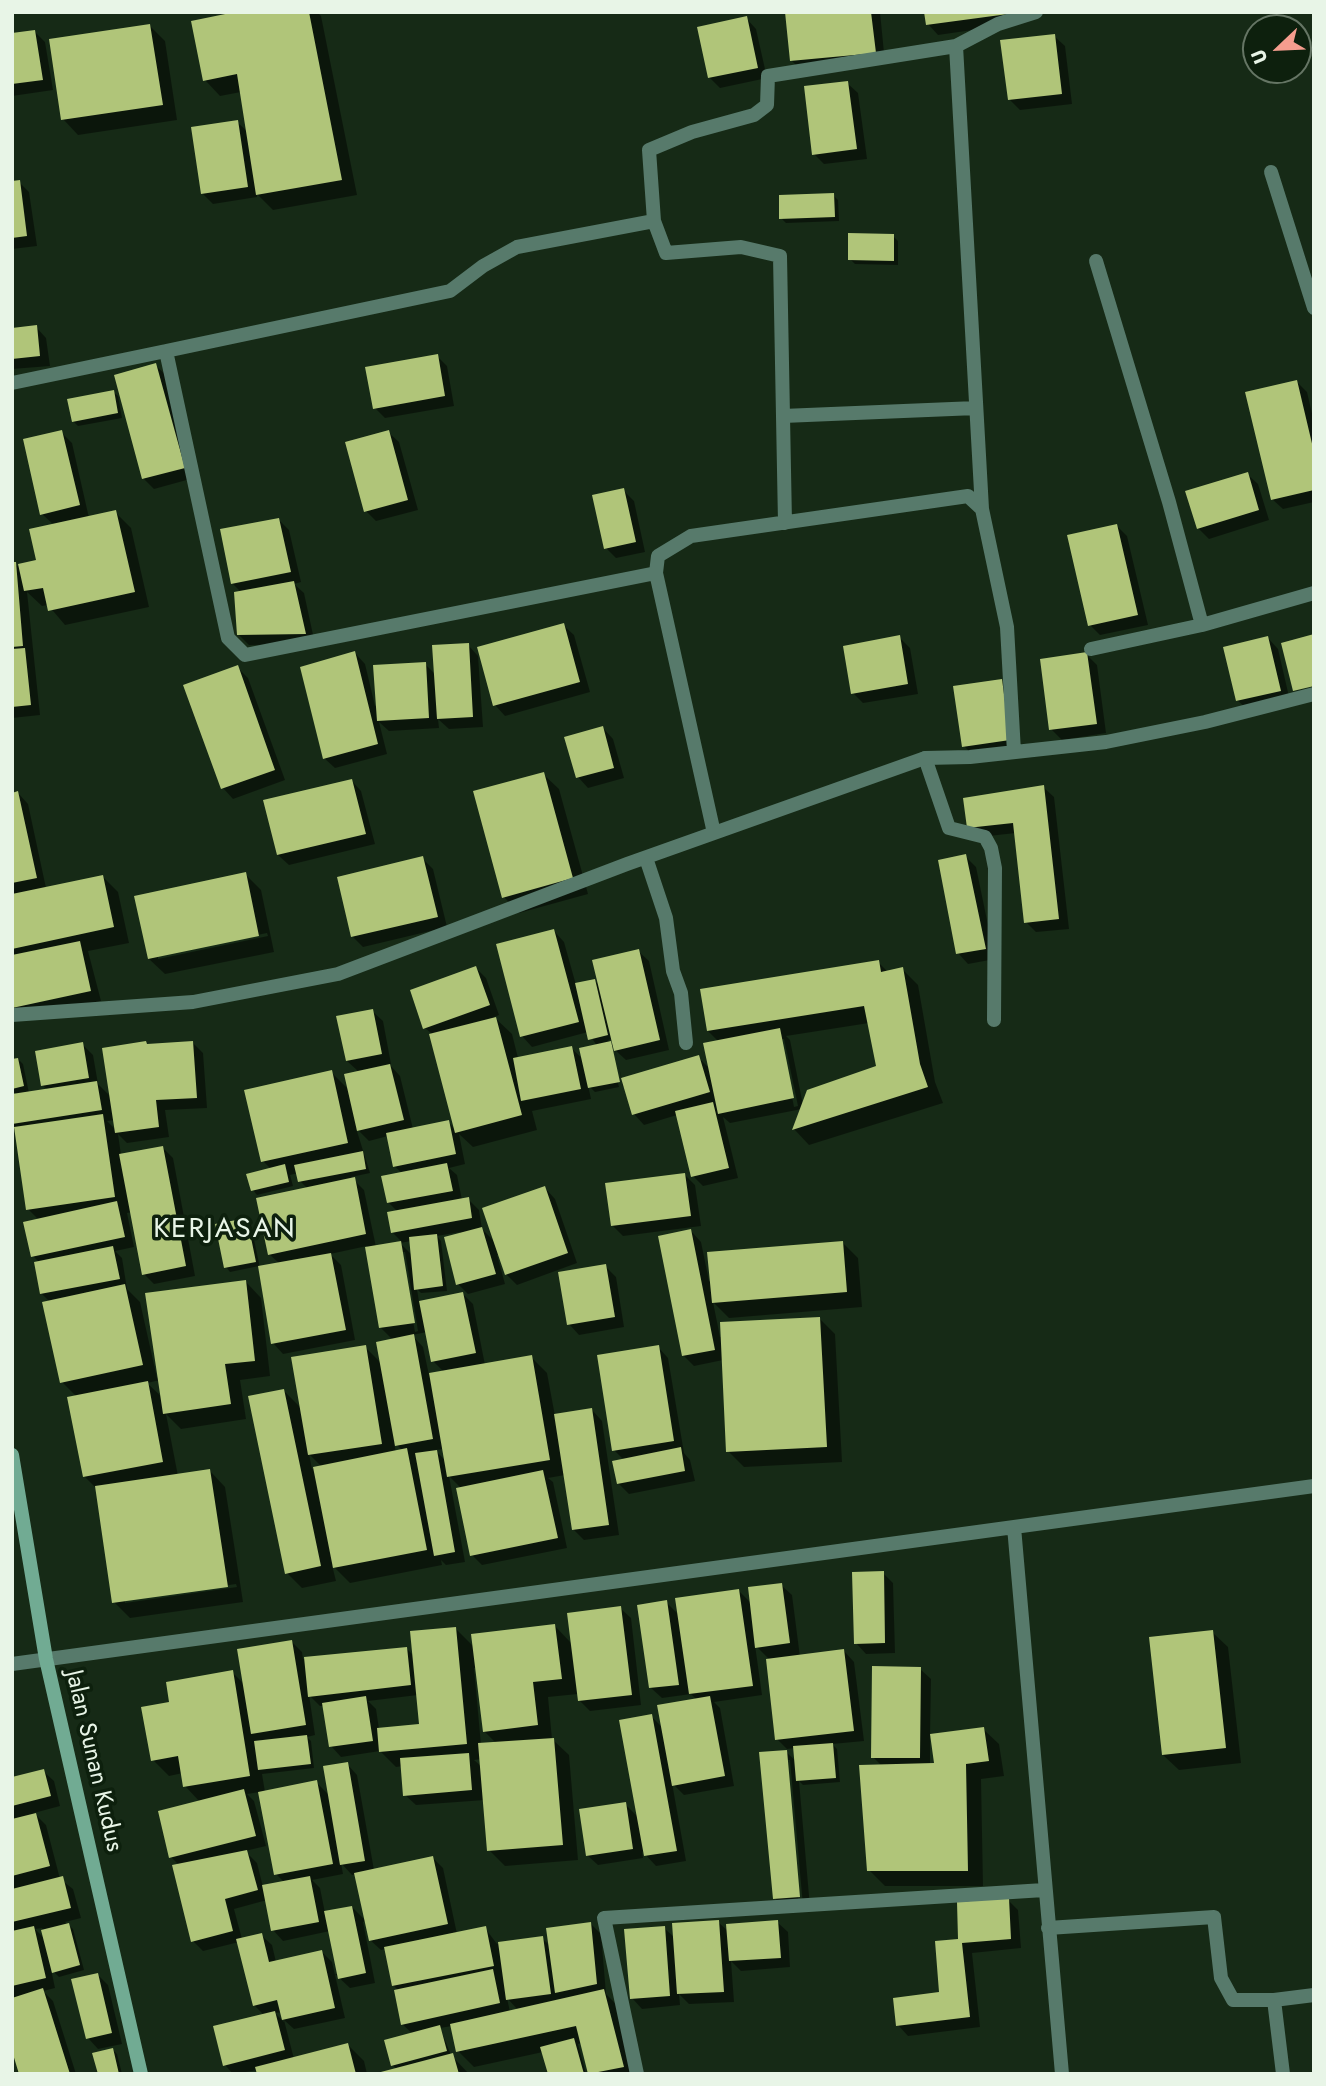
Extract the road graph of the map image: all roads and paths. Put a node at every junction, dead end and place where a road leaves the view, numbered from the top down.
1 (1036, 12) edge
2 (956, 46) junction
3 (1271, 172) dead end
4 (654, 221) junction
5 (1096, 261) dead end
6 (1314, 308) edge
7 (166, 351) junction
8 (12, 383) edge
9 (976, 408) junction
10 (783, 416) junction
11 (982, 509) junction
12 (785, 523) junction
13 (656, 573) junction
14 (1314, 593) edge
15 (1202, 625) junction
16 (1091, 649) dead end
17 (1314, 694) edge
18 (1014, 752) junction
19 (925, 758) junction
20 (714, 833) junction
21 (646, 858) junction
22 (12, 1015) edge
23 (994, 1020) dead end
24 (686, 1043) dead end
25 (12, 1455) edge
26 (1314, 1486) edge
27 (1013, 1527) junction
28 (46, 1658) junction
29 (12, 1664) edge
30 (1044, 1890) junction
31 (1048, 1928) junction
32 (1314, 1995) edge
33 (1274, 2000) junction
34 (141, 2074) edge
35 (637, 2074) edge
36 (1062, 2074) edge
37 (1283, 2074) edge

1 - 2 street
2 - 4 street
2 - 9 street
3 - 6 street
4 - 7 street
4 - 10 street
5 - 15 street
7 - 8 street
7 - 13 street
9 - 10 street
9 - 11 street
10 - 12 street
11 - 12 street
11 - 18 street
12 - 13 street
13 - 20 street
14 - 15 street
15 - 16 street
17 - 18 street
18 - 19 street
19 - 20 street
19 - 23 street
20 - 21 street
21 - 22 street
21 - 24 street
25 - 28 main road, Jalan Sunan Kudus
26 - 27 street
27 - 28 street
27 - 30 street
28 - 29 street
28 - 34 main road, Jalan Sunan Kudus
30 - 31 street
30 - 35 street
31 - 33 street
31 - 36 street
32 - 33 street
33 - 37 street

